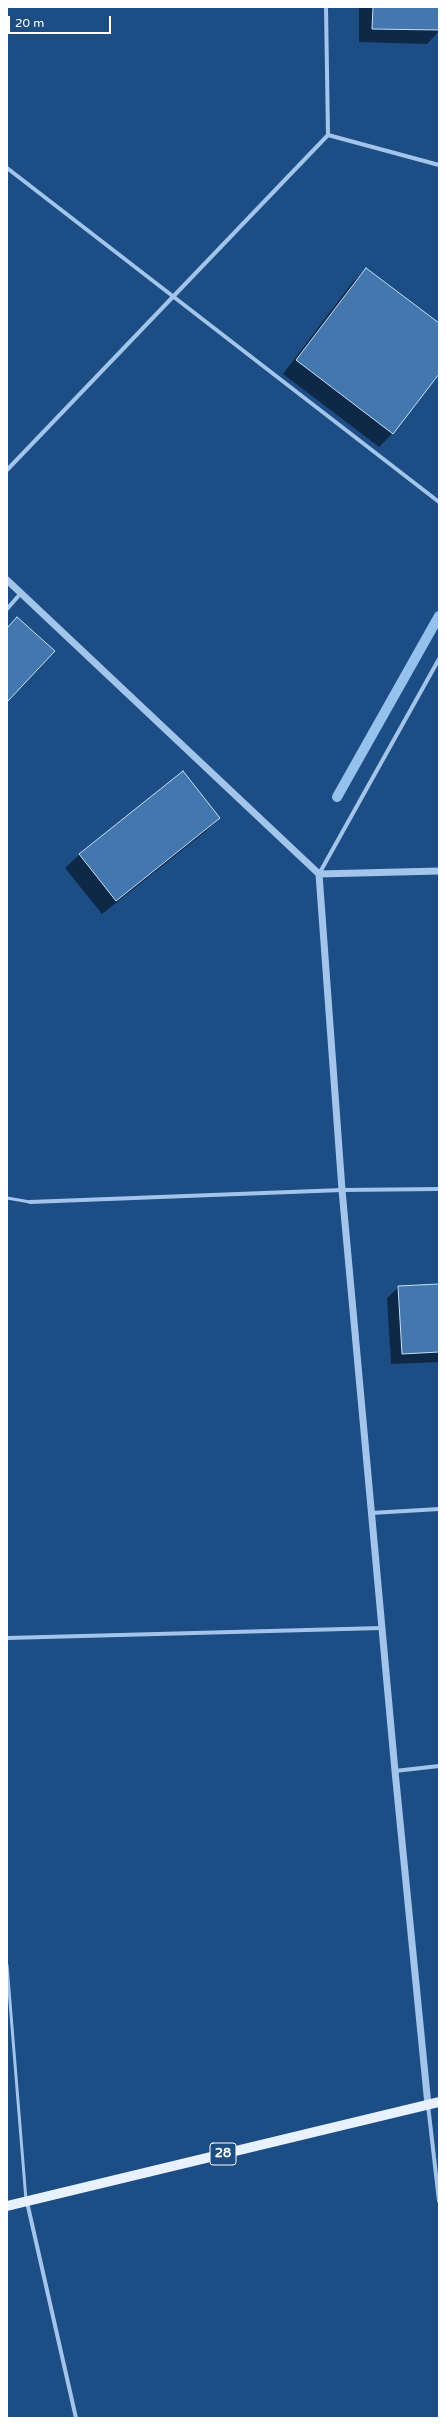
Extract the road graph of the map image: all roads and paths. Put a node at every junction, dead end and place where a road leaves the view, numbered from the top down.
1 (326, 7) edge
2 (328, 135) junction
3 (439, 165) edge
4 (7, 168) edge
5 (174, 296) junction
6 (7, 470) edge
7 (439, 502) edge
8 (7, 580) edge
9 (20, 593) junction
10 (7, 609) edge
11 (439, 659) edge
12 (439, 871) edge
13 (319, 874) junction
14 (439, 1189) edge
15 (342, 1190) junction
16 (7, 1198) edge
17 (30, 1202) joint
18 (439, 1510) edge
19 (372, 1513) junction
20 (382, 1628) junction
21 (7, 1638) edge
22 (439, 1766) edge
23 (395, 1771) junction
24 (7, 1964) edge
25 (439, 2102) edge
26 (428, 2105) junction
27 (439, 2201) edge
28 (27, 2202) junction
29 (7, 2206) edge
30 (76, 2418) edge

1 - 2 street
2 - 3 street
2 - 5 street
4 - 5 street
5 - 6 street
5 - 7 street
8 - 9 street
9 - 10 street
9 - 13 street
11 - 13 street
12 - 13 street
13 - 15 street
14 - 15 street
15 - 17 street
15 - 19 street
16 - 17 lane
18 - 19 street
19 - 20 street
20 - 21 street
20 - 23 street
22 - 23 street
23 - 26 street
24 - 28 lane
25 - 26 main road, 28
26 - 27 street
26 - 28 main road, 28
28 - 29 main road, 28
28 - 30 street

